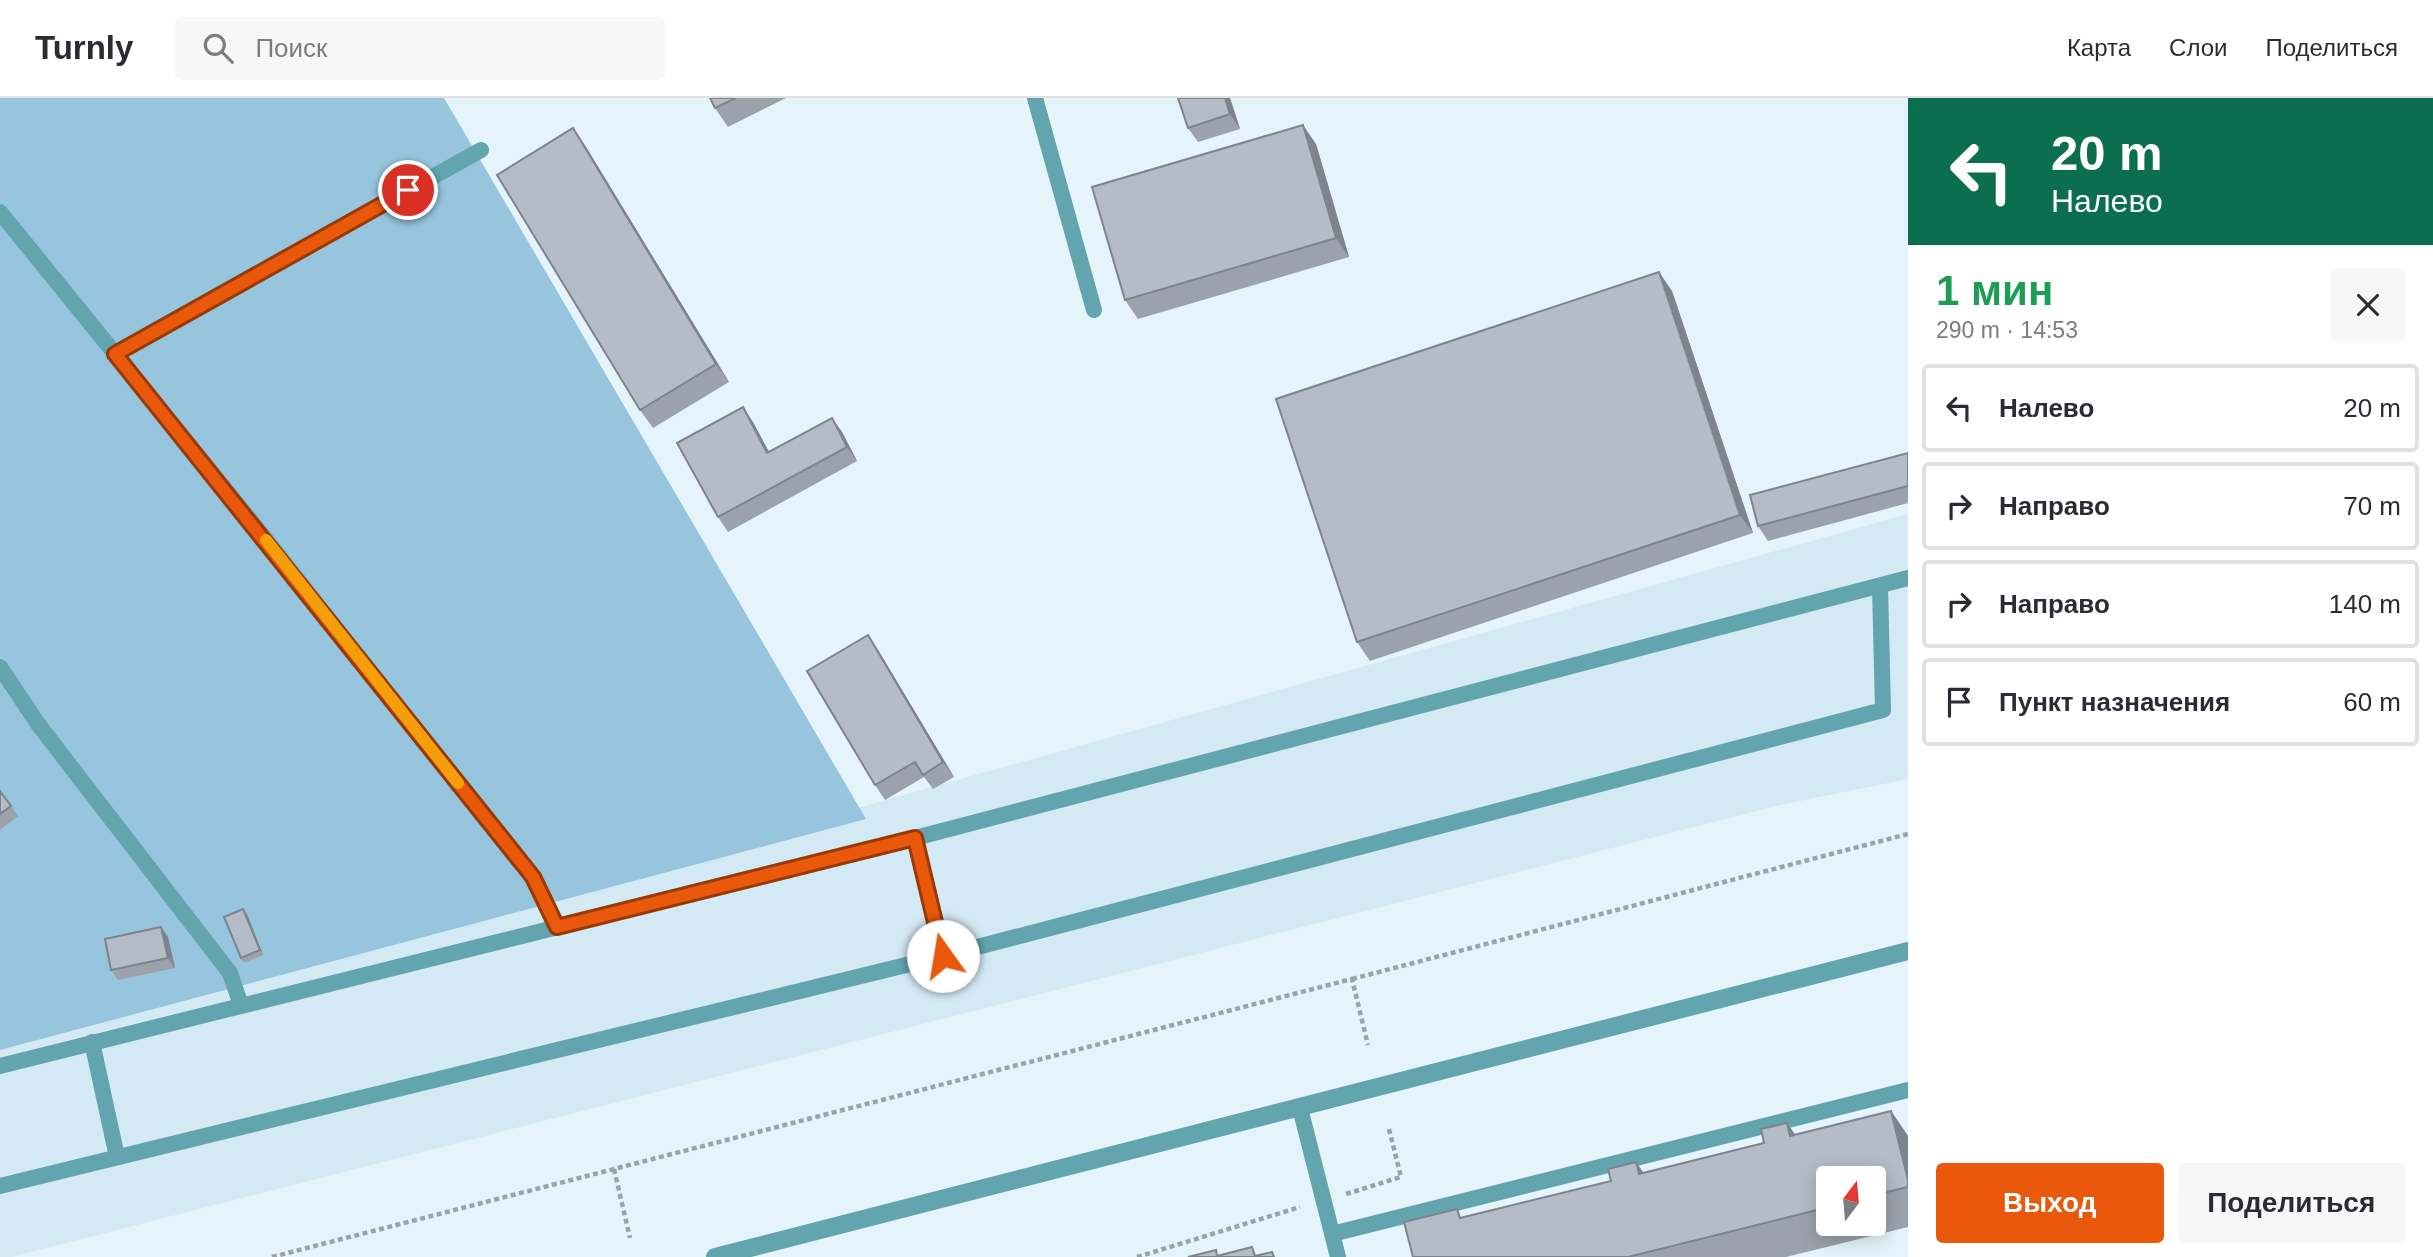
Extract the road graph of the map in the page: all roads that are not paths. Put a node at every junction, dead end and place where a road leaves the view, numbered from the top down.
1 (1035, 98) edge
2 (481, 150) dead end
3 (0, 212) edge
4 (1094, 310) dead end
5 (115, 354) junction
6 (1908, 578) edge
7 (1880, 586) junction
8 (0, 667) edge
9 (915, 838) junction
10 (557, 927) junction
11 (1908, 951) edge
12 (943, 956) junction
13 (242, 1005) junction
14 (92, 1042) junction
15 (0, 1066) edge
16 (1908, 1090) edge
17 (1300, 1108) junction
18 (117, 1157) junction
19 (0, 1186) edge
20 (1332, 1234) junction
21 (715, 1257) edge
22 (1338, 1257) edge

1 - 4 lane
2 - 5 lane
3 - 5 lane
5 - 10 lane
6 - 7 lane
7 - 9 lane
7 - 12 lane
8 - 13 lane
9 - 10 lane
9 - 12 lane
10 - 13 lane
11 - 17 street
12 - 18 lane
13 - 14 lane
14 - 15 lane
14 - 18 lane
16 - 20 lane
17 - 20 lane
17 - 21 street
18 - 19 lane
20 - 22 lane

